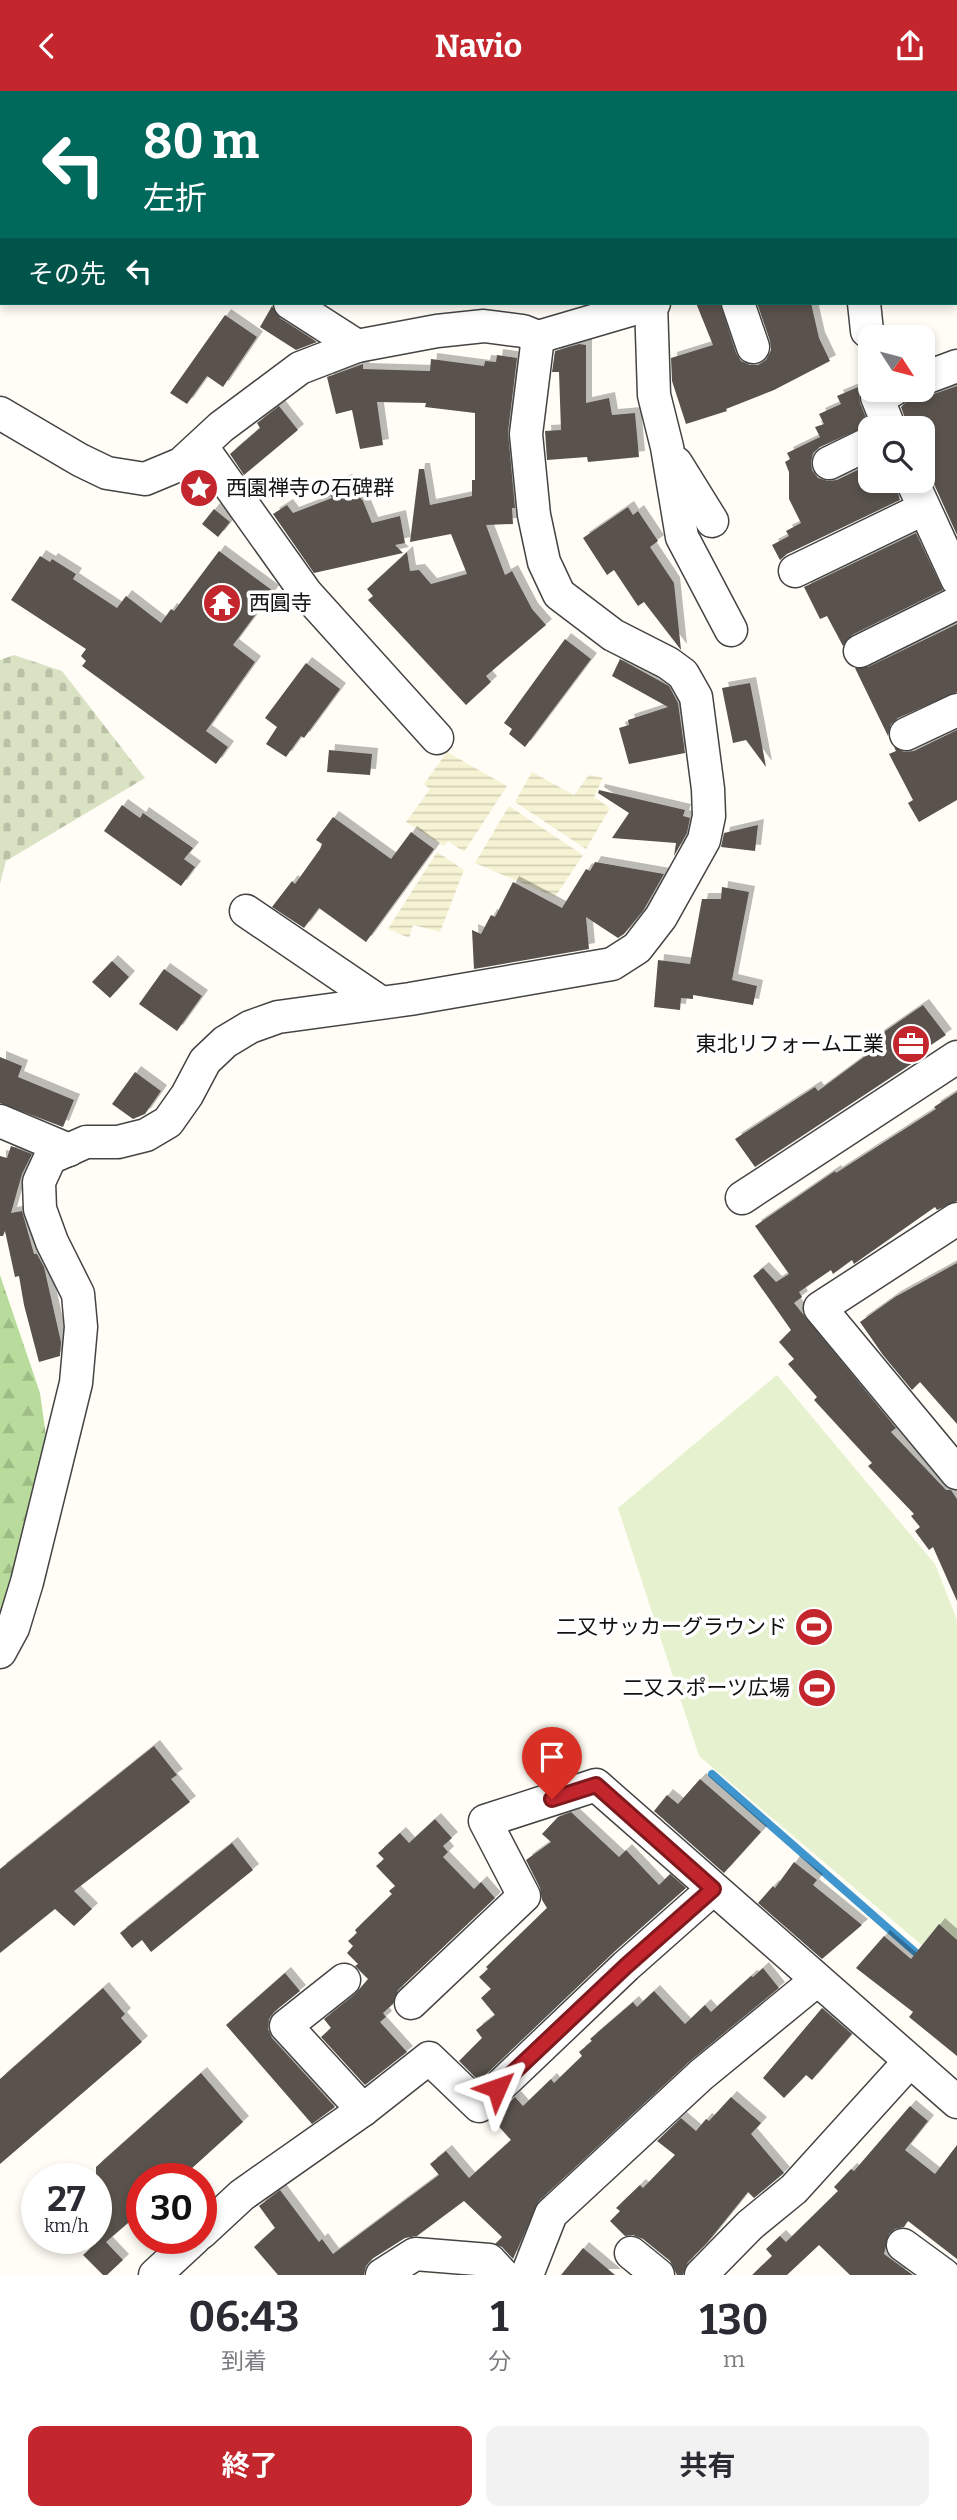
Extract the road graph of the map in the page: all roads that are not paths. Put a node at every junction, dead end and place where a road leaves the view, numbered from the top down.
1 (293, 305) edge
2 (645, 305) edge
3 (652, 305) edge
4 (739, 305) edge
5 (483, 315) edge
6 (538, 337) junction
7 (357, 346) junction
8 (753, 347) dead end
9 (957, 366) edge
10 (935, 374) edge
11 (0, 413) edge
12 (202, 447) junction
13 (667, 447) junction
14 (858, 449) edge
15 (829, 463) dead end
16 (918, 495) edge
17 (712, 521) dead end
18 (795, 571) dead end
19 (957, 579) edge
20 (957, 603) edge
21 (731, 630) dead end
22 (860, 651) dead end
23 (957, 710) edge
24 (906, 734) dead end
25 (437, 738) dead end
26 (246, 911) dead end
27 (380, 1002) junction
28 (957, 1058) edge
29 (0, 1121) edge
30 (69, 1150) junction
31 (742, 1198) dead end
32 (957, 1219) edge
33 (957, 1473) edge
34 (0, 1652) edge
35 (713, 1889) junction
36 (817, 1979) junction
37 (344, 1980) dead end
38 (411, 2003) dead end
39 (910, 2061) junction
40 (957, 2102) edge
41 (363, 2109) junction
42 (217, 2218) edge
43 (904, 2243) dead end
44 (631, 2253) dead end
45 (178, 2254) edge
46 (705, 2273) edge
47 (155, 2275) edge
48 (382, 2275) edge
49 (503, 2275) edge
50 (527, 2275) edge
51 (658, 2275) edge
52 (944, 2275) edge

1 - 7 street
2 - 6 street
3 - 13 street
4 - 8 street
5 - 6 street
5 - 7 street
6 - 27 street
7 - 12 street
9 - 10 street
11 - 12 street
12 - 25 street
13 - 17 street
13 - 21 street
14 - 15 street
16 - 18 street
16 - 19 street
20 - 22 street
23 - 24 street
26 - 27 street
27 - 30 street
28 - 31 street
29 - 30 street
30 - 34 street
32 - 33 street
35 - 36 street
35 - 38 street
35 - 41 street
36 - 39 street
36 - 50 street
37 - 41 street
39 - 40 street
39 - 46 street
41 - 42 street
43 - 52 street
44 - 51 street
45 - 47 street
48 - 49 street

